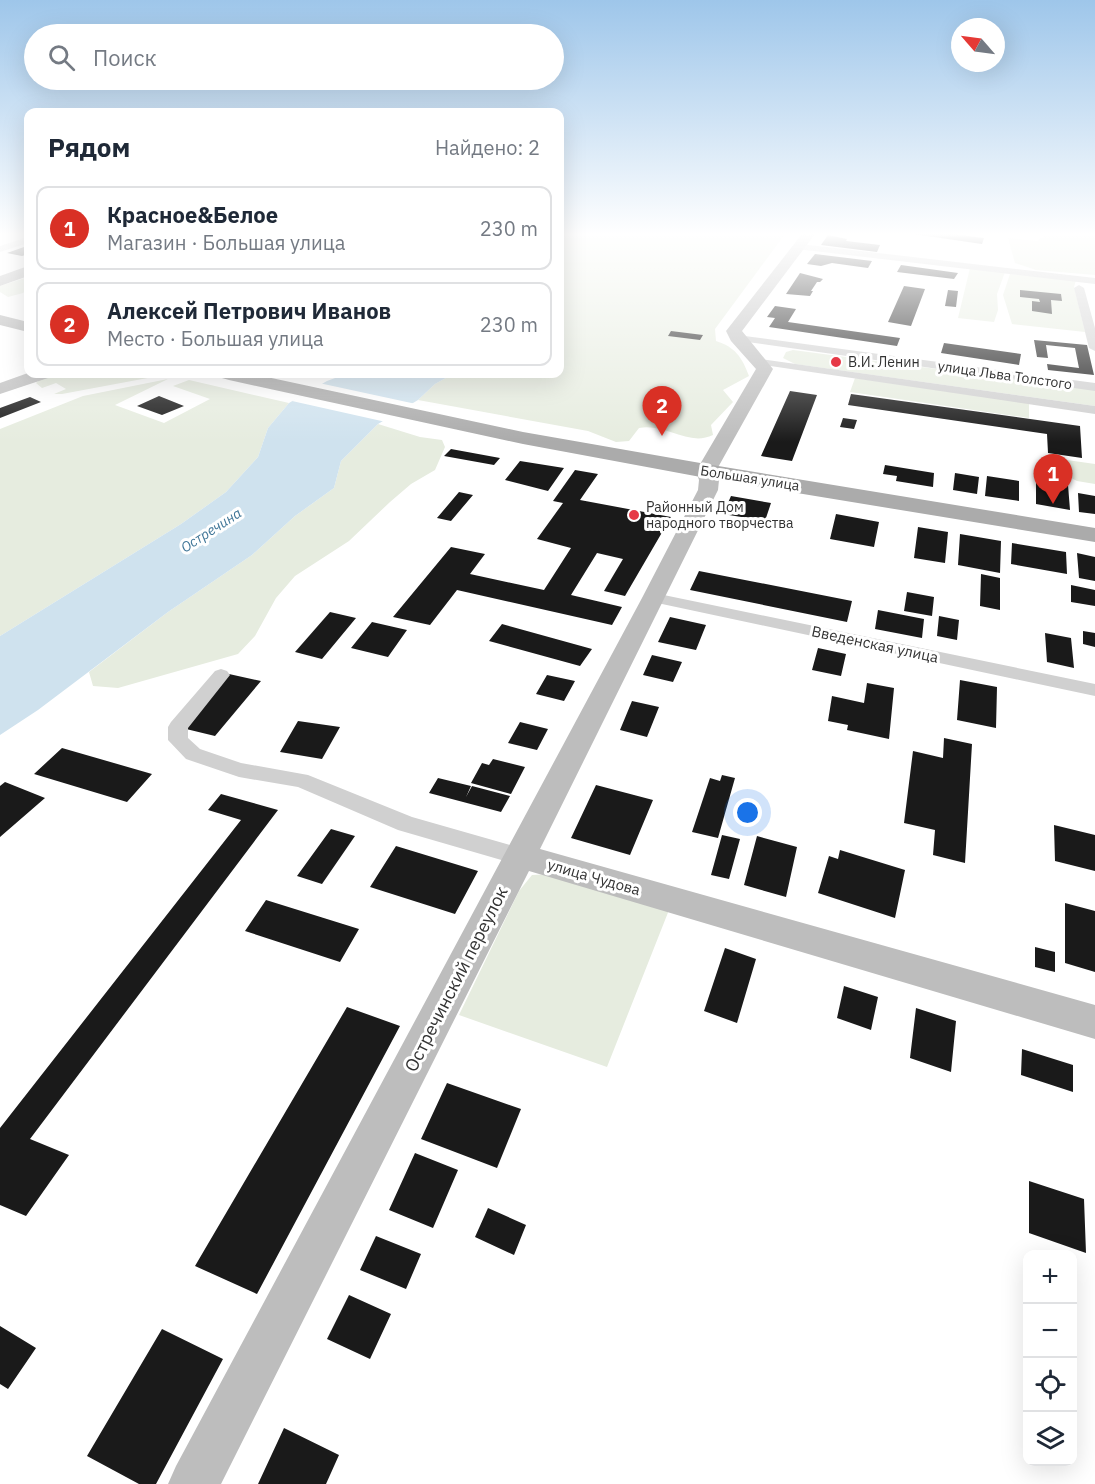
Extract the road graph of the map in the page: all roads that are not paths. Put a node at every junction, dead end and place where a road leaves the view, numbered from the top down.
1 (756, 303) edge
2 (1083, 303) edge
3 (0, 320) edge
4 (24, 326) edge
5 (737, 338) junction
6 (1095, 348) edge
7 (761, 362) junction
8 (31, 378) edge
9 (246, 378) edge
10 (1095, 387) edge
11 (0, 389) edge
12 (1095, 410) edge
13 (706, 471) junction
14 (1095, 535) edge
15 (654, 598) junction
16 (221, 675) dead end
17 (1095, 690) edge
18 (519, 856) junction
19 (1095, 1022) edge
20 (194, 1484) edge

1 - 5 street
2 - 6 street
3 - 4 main road
5 - 7 street
5 - 10 street, улица Льва Толстого
7 - 12 street, улица Льва Толстого
7 - 13 street
8 - 11 street
9 - 13 main road, Большая улица
13 - 14 main road, Большая улица
13 - 15 street, Остречинский переулок
15 - 17 street, Введенская улица
15 - 18 street, Остречинский переулок
16 - 18 street, улица Чудова
18 - 19 street, улица Чудова
18 - 20 street, Остречинский переулок

